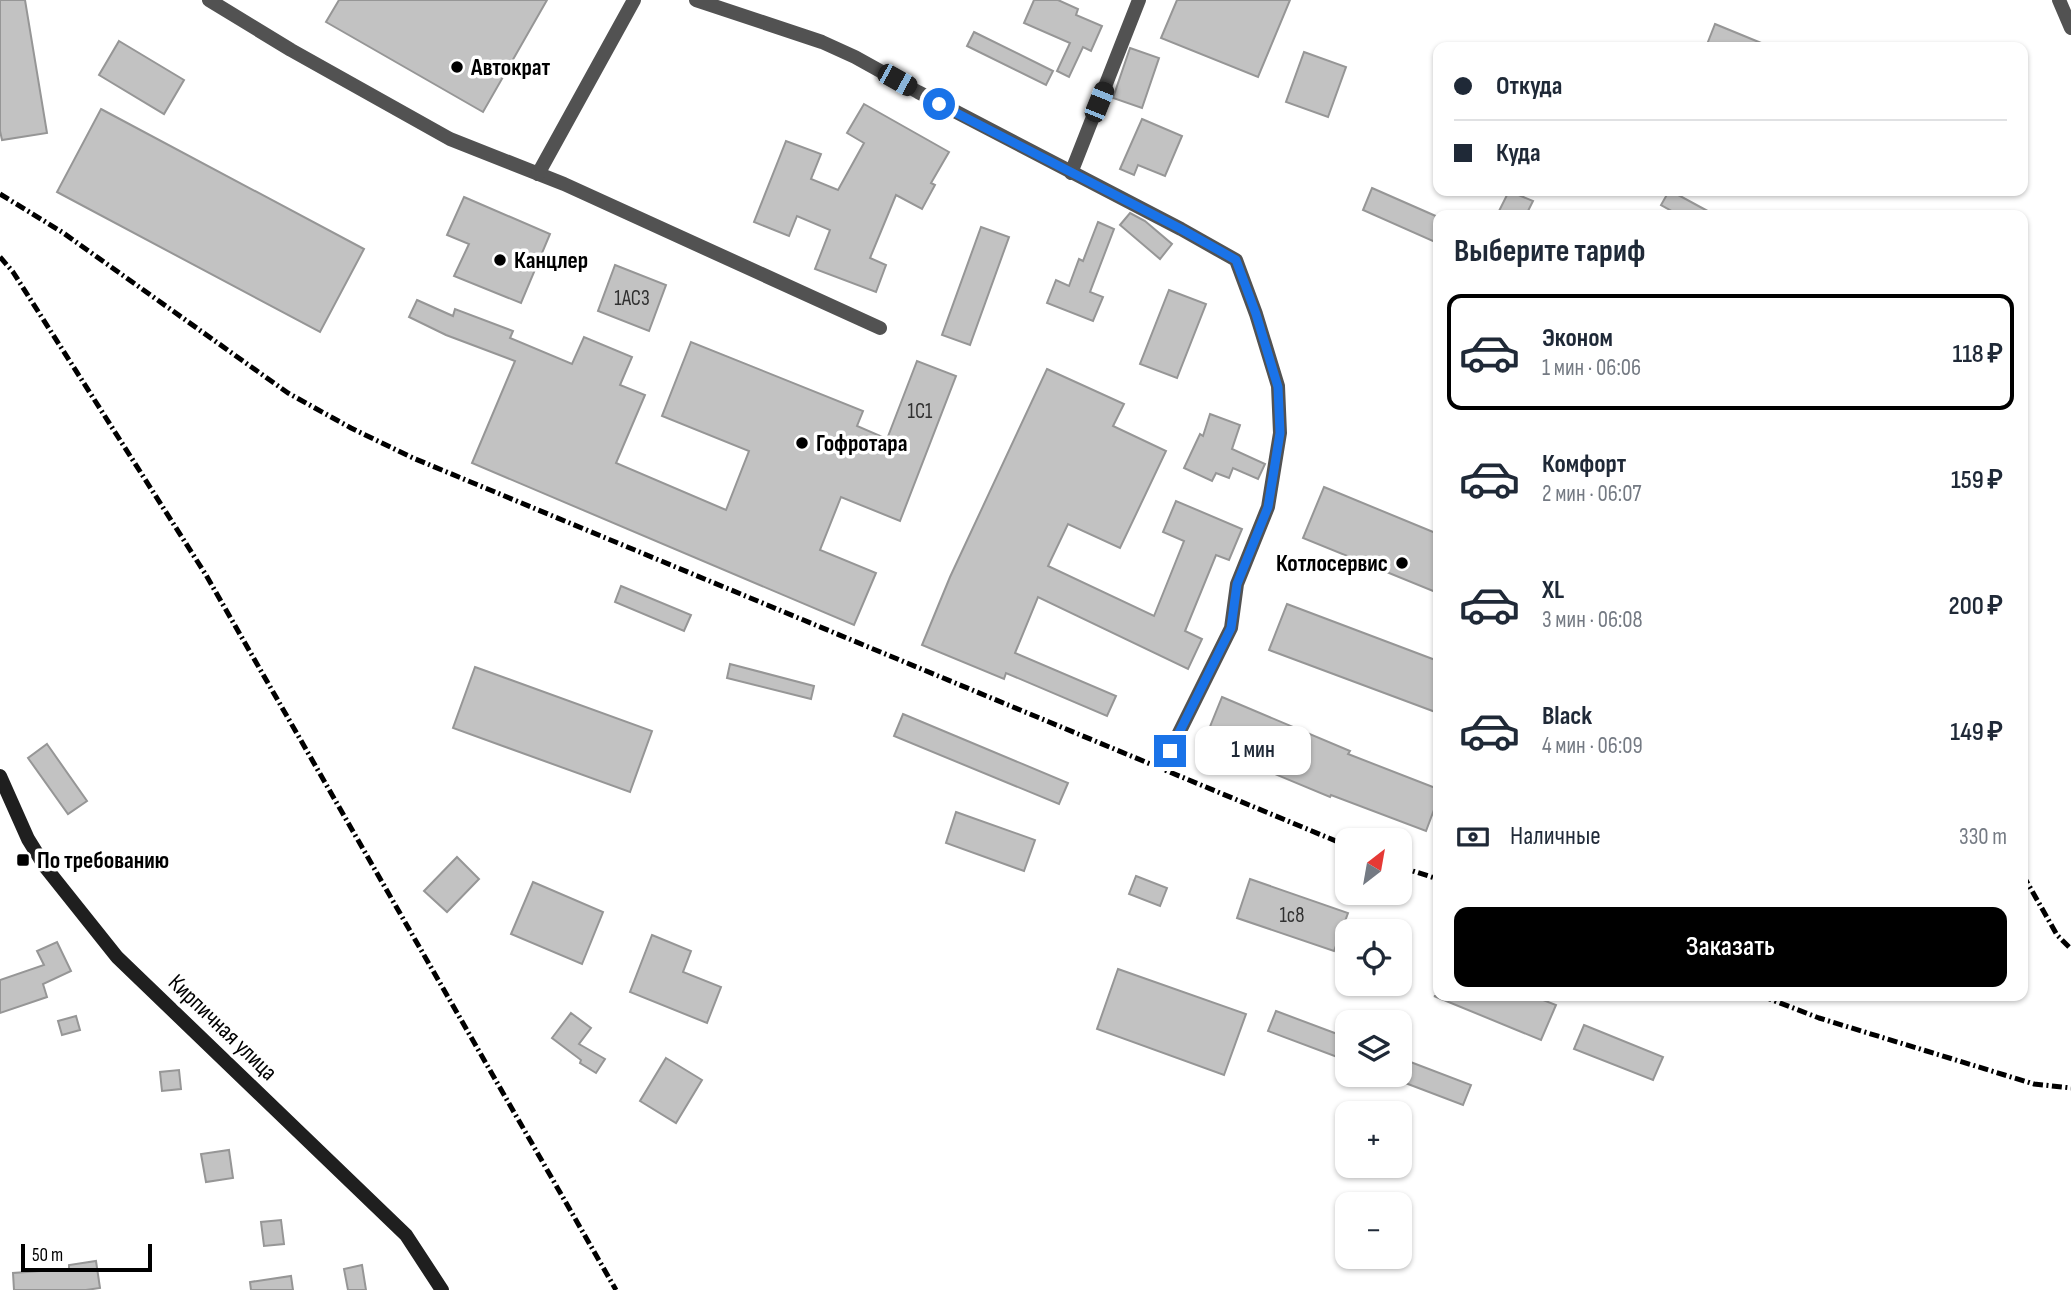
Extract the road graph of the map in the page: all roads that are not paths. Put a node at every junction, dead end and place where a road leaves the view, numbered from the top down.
1 (209, 0) edge
2 (634, 0) edge
3 (696, 0) edge
4 (1139, 0) edge
5 (2059, 0) edge
6 (2071, 28) edge
7 (1071, 173) junction
8 (538, 174) junction
9 (880, 328) dead end
10 (1170, 751) dead end
11 (0, 776) edge
12 (442, 1290) edge

1 - 8 street
2 - 8 street
3 - 7 street
4 - 7 street
5 - 6 street
7 - 10 street
8 - 9 street
11 - 12 street, Кирпичная улица

